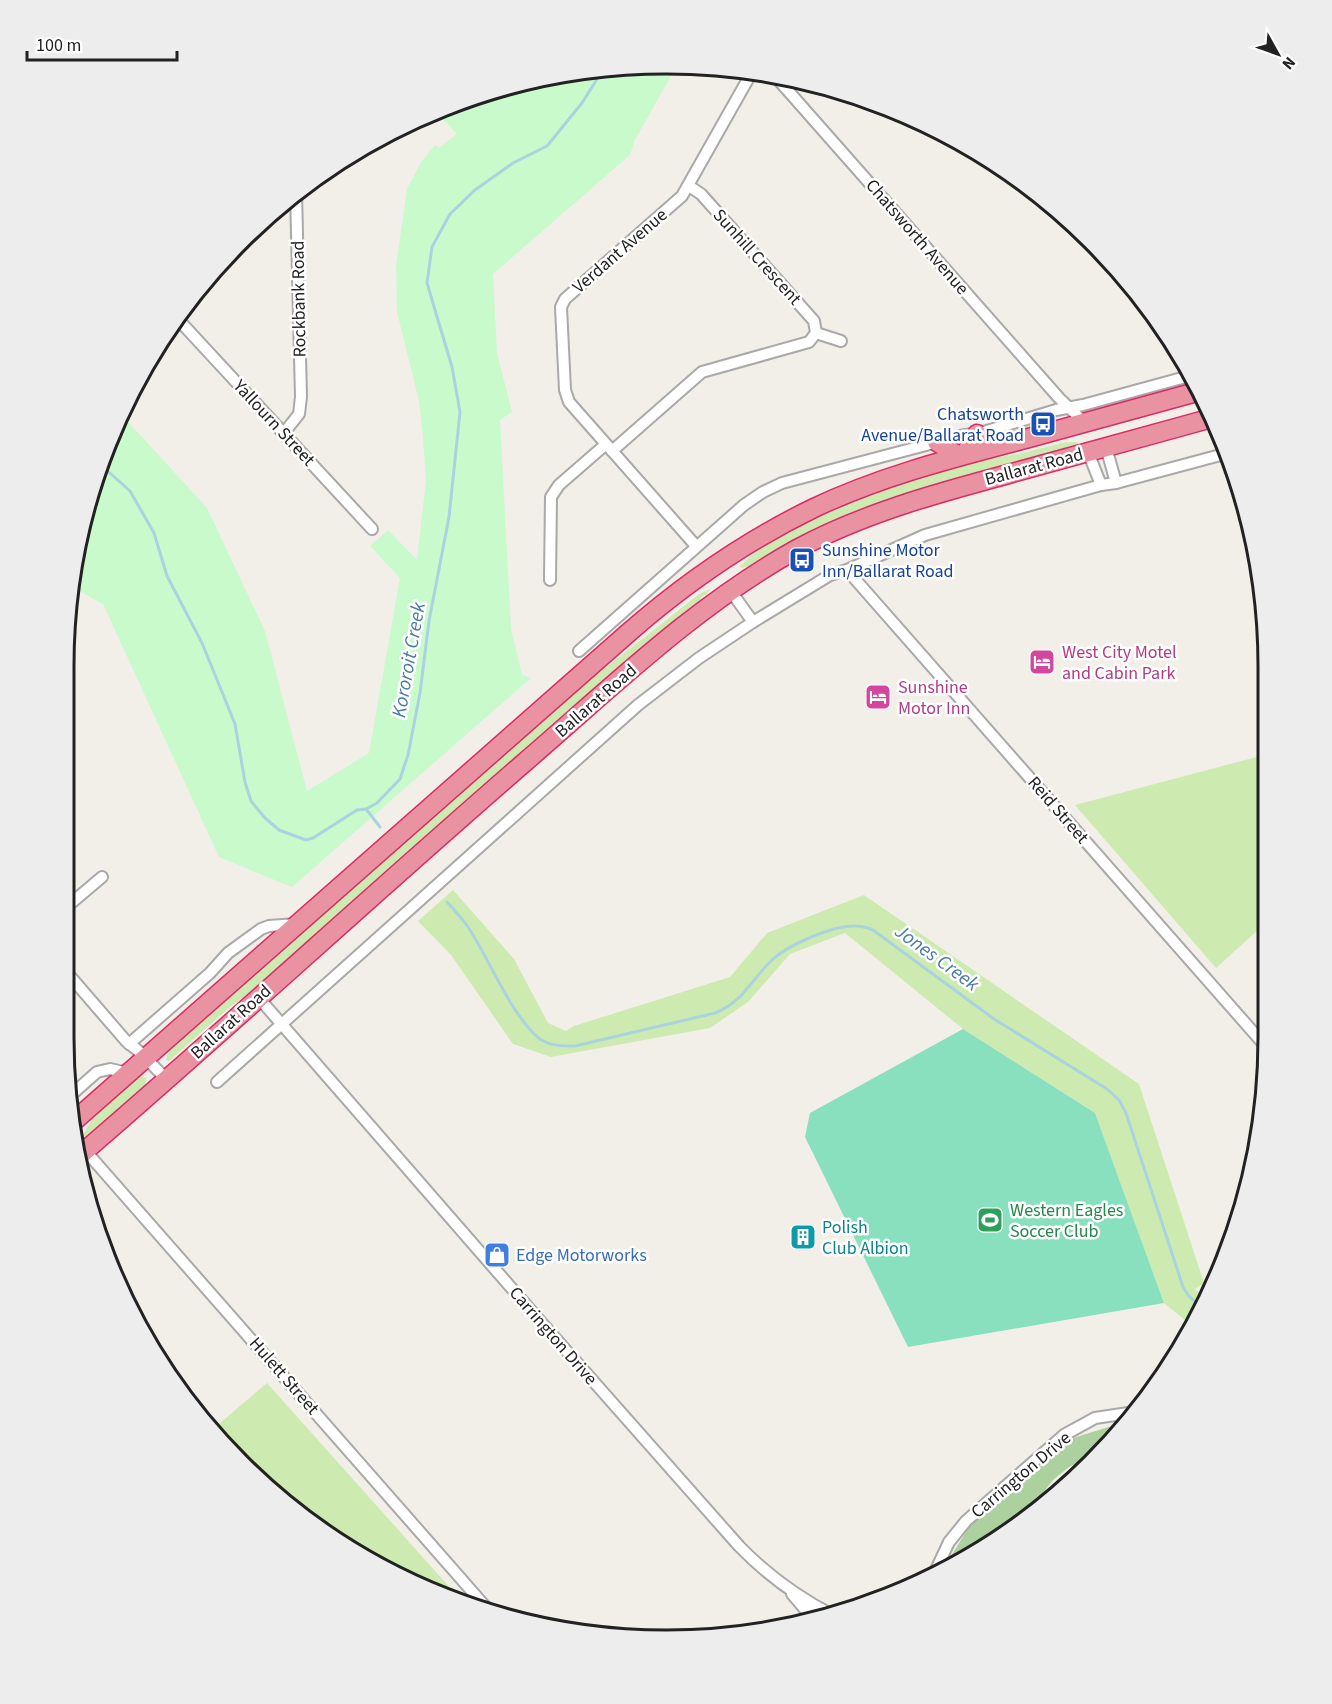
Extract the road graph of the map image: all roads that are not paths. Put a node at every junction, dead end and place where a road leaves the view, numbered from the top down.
1 (748, 80) edge
2 (783, 85) edge
3 (689, 186) junction
4 (296, 203) edge
5 (182, 324) edge
6 (816, 333) junction
7 (841, 341) dead end
8 (1183, 378) edge
9 (1191, 393) edge
10 (1063, 404) junction
11 (1204, 420) edge
12 (1080, 424) junction
13 (280, 431) junction
14 (977, 434) junction
15 (937, 442) junction
16 (1106, 447) junction
17 (609, 448) junction
18 (1088, 452) junction
19 (962, 455) junction
20 (1219, 455) edge
21 (1116, 483) junction
22 (1101, 484) junction
23 (372, 529) dead end
24 (696, 546) junction
25 (712, 567) junction
26 (847, 570) junction
27 (550, 580) dead end
28 (729, 590) junction
29 (753, 622) junction
30 (579, 651) dead end
31 (102, 877) dead end
32 (74, 901) edge
33 (298, 924) junction
34 (74, 981) edge
35 (258, 997) junction
36 (282, 1025) junction
37 (1258, 1038) edge
38 (129, 1044) junction
39 (146, 1058) junction
40 (128, 1073) junction
41 (166, 1079) junction
42 (217, 1082) dead end
43 (76, 1090) edge
44 (79, 1116) edge
45 (84, 1146) edge
46 (85, 1155) edge
47 (1124, 1414) edge
48 (939, 1563) edge
49 (784, 1585) junction
50 (480, 1600) edge
51 (823, 1609) edge
52 (808, 1613) edge

1 - 3 street, Verdant Avenue
2 - 10 street, Chatsworth Avenue
3 - 6 street, Sunhill Crescent
3 - 17 street, Verdant Avenue
4 - 13 street, Rockbank Road
5 - 13 street, Yallourn Street
6 - 7 street
6 - 17 street
8 - 10 street
9 - 12 highway, Ballarat Road
10 - 12 street, Chatsworth Avenue
10 - 14 street
11 - 16 highway, Ballarat Road
12 - 16 highway
12 - 18 highway
12 - 19 highway, Ballarat Road
13 - 23 street, Yallourn Street
14 - 15 street
14 - 19 highway
15 - 19 highway
15 - 24 street
16 - 18 highway, Ballarat Road
16 - 21 street
17 - 24 street, Verdant Avenue
17 - 27 street
18 - 22 street
18 - 28 highway, Ballarat Road
19 - 25 highway, Ballarat Road
20 - 21 street, Ballarat Road
21 - 22 street, Ballarat Road
22 - 26 street, Ballarat Road
24 - 30 street
25 - 28 highway
25 - 33 highway, Ballarat Road
26 - 29 street, Ballarat Road
26 - 37 street, Reid Street
28 - 29 street
28 - 35 highway, Ballarat Road
29 - 36 street, Ballarat Road
31 - 32 street
33 - 38 street
33 - 39 highway, Ballarat Road
34 - 38 street
35 - 36 street, Carrington Drive
35 - 41 highway, Ballarat Road
36 - 42 street, Ballarat Road
36 - 49 street, Carrington Drive
38 - 39 street
39 - 40 highway, Ballarat Road
39 - 41 street
40 - 43 street
40 - 44 highway, Ballarat Road
41 - 45 highway, Ballarat Road
46 - 50 street, Hulett Street
47 - 48 street, Carrington Drive
49 - 51 street, Carrington Drive
49 - 52 street, Carrington Drive

